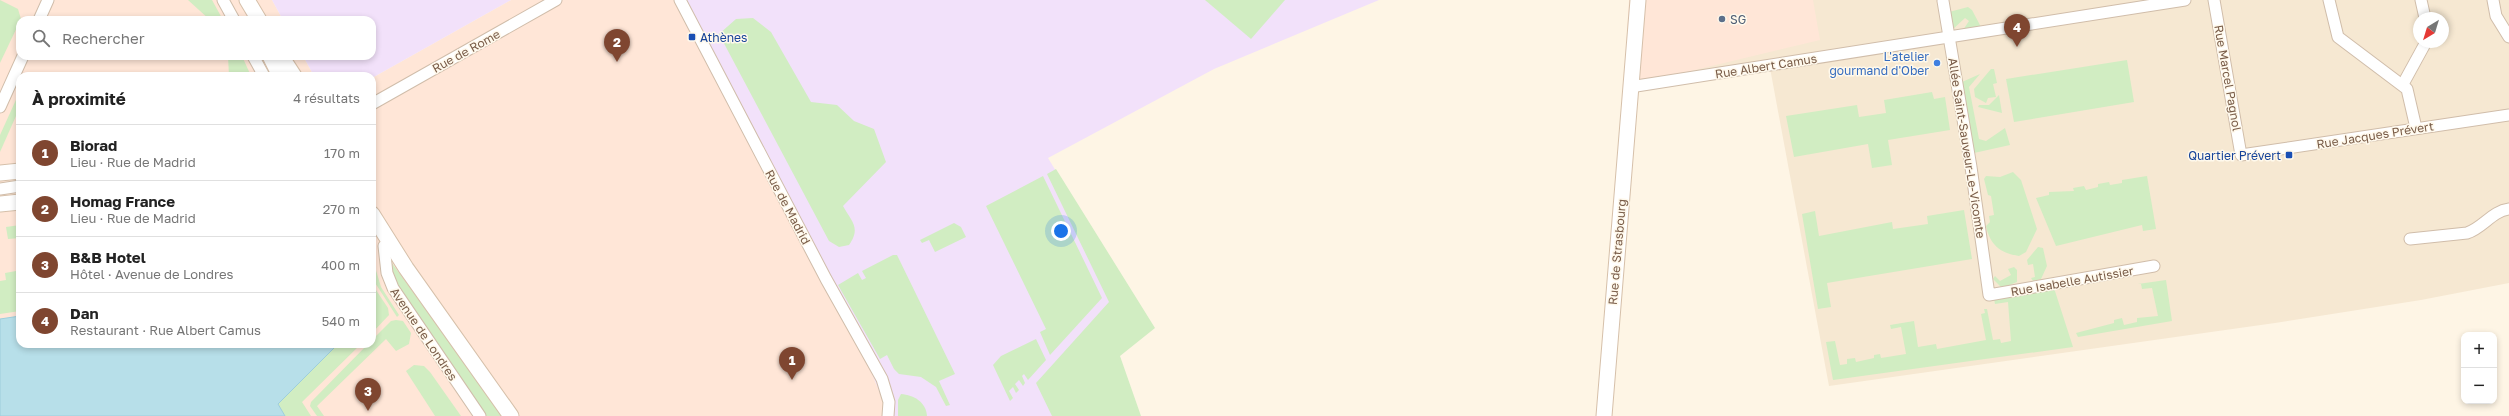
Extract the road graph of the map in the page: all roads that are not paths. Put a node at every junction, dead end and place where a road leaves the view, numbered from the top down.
1 (223, 0) edge
2 (242, 0) edge
3 (247, 0) edge
4 (556, 0) edge
5 (680, 0) edge
6 (1638, 0) edge
7 (1945, 0) edge
8 (2185, 0) edge
9 (2214, 0) edge
10 (2329, 0) edge
11 (2421, 0) edge
12 (2494, 0) edge
13 (46, 1) edge
14 (2423, 12) edge
15 (40, 16) edge
16 (232, 16) edge
17 (250, 16) edge
18 (257, 16) edge
19 (1950, 36) junction
20 (2509, 37) edge
21 (2423, 48) edge
22 (21, 60) edge
23 (255, 60) edge
24 (272, 60) edge
25 (284, 60) edge
26 (262, 72) edge
27 (278, 72) edge
28 (291, 72) edge
29 (2403, 84) junction
30 (1630, 87) junction
31 (376, 101) edge
32 (0, 107) edge
33 (2509, 115) edge
34 (2416, 128) junction
35 (2241, 155) joint
36 (16, 171) edge
37 (0, 173) edge
38 (16, 187) edge
39 (2, 189) edge
40 (16, 202) edge
41 (0, 204) edge
42 (2509, 209) edge
43 (376, 220) edge
44 (376, 234) edge
45 (2410, 239) dead end
46 (384, 246) junction
47 (2154, 266) dead end
48 (406, 268) junction
49 (1989, 295) joint
50 (480, 416) edge
51 (512, 416) edge
52 (888, 416) edge
53 (1604, 416) edge

1 - 16 street
2 - 17 street
3 - 18 street
4 - 31 street, Rue de Rome
5 - 52 street, Rue de Madrid
6 - 30 street, Rue de Strasbourg
7 - 19 street, Allée Saint-Sauveur-Le-Vicomte
8 - 19 street, Rue Albert Camus
9 - 35 street, Rue Marcel Pagnol
10 - 29 street
11 - 14 street
12 - 20 street
13 - 15 street
19 - 30 street, Rue Albert Camus
19 - 49 street, Allée Saint-Sauveur-Le-Vicomte
21 - 29 street
22 - 32 street
23 - 26 street
24 - 27 street
25 - 28 street
29 - 34 street
30 - 53 street, Rue de Strasbourg
33 - 34 street, Rue Jacques Prévert
34 - 35 street, Rue Jacques Prévert
36 - 37 street
38 - 39 street
40 - 41 street
42 - 45 street
43 - 48 street, Avenue de Londres
44 - 46 street, Avenue de Londres
46 - 48 street, Avenue de Londres
46 - 50 street, Avenue de Londres
47 - 49 street, Rue Isabelle Autissier
48 - 51 street, Avenue de Londres

